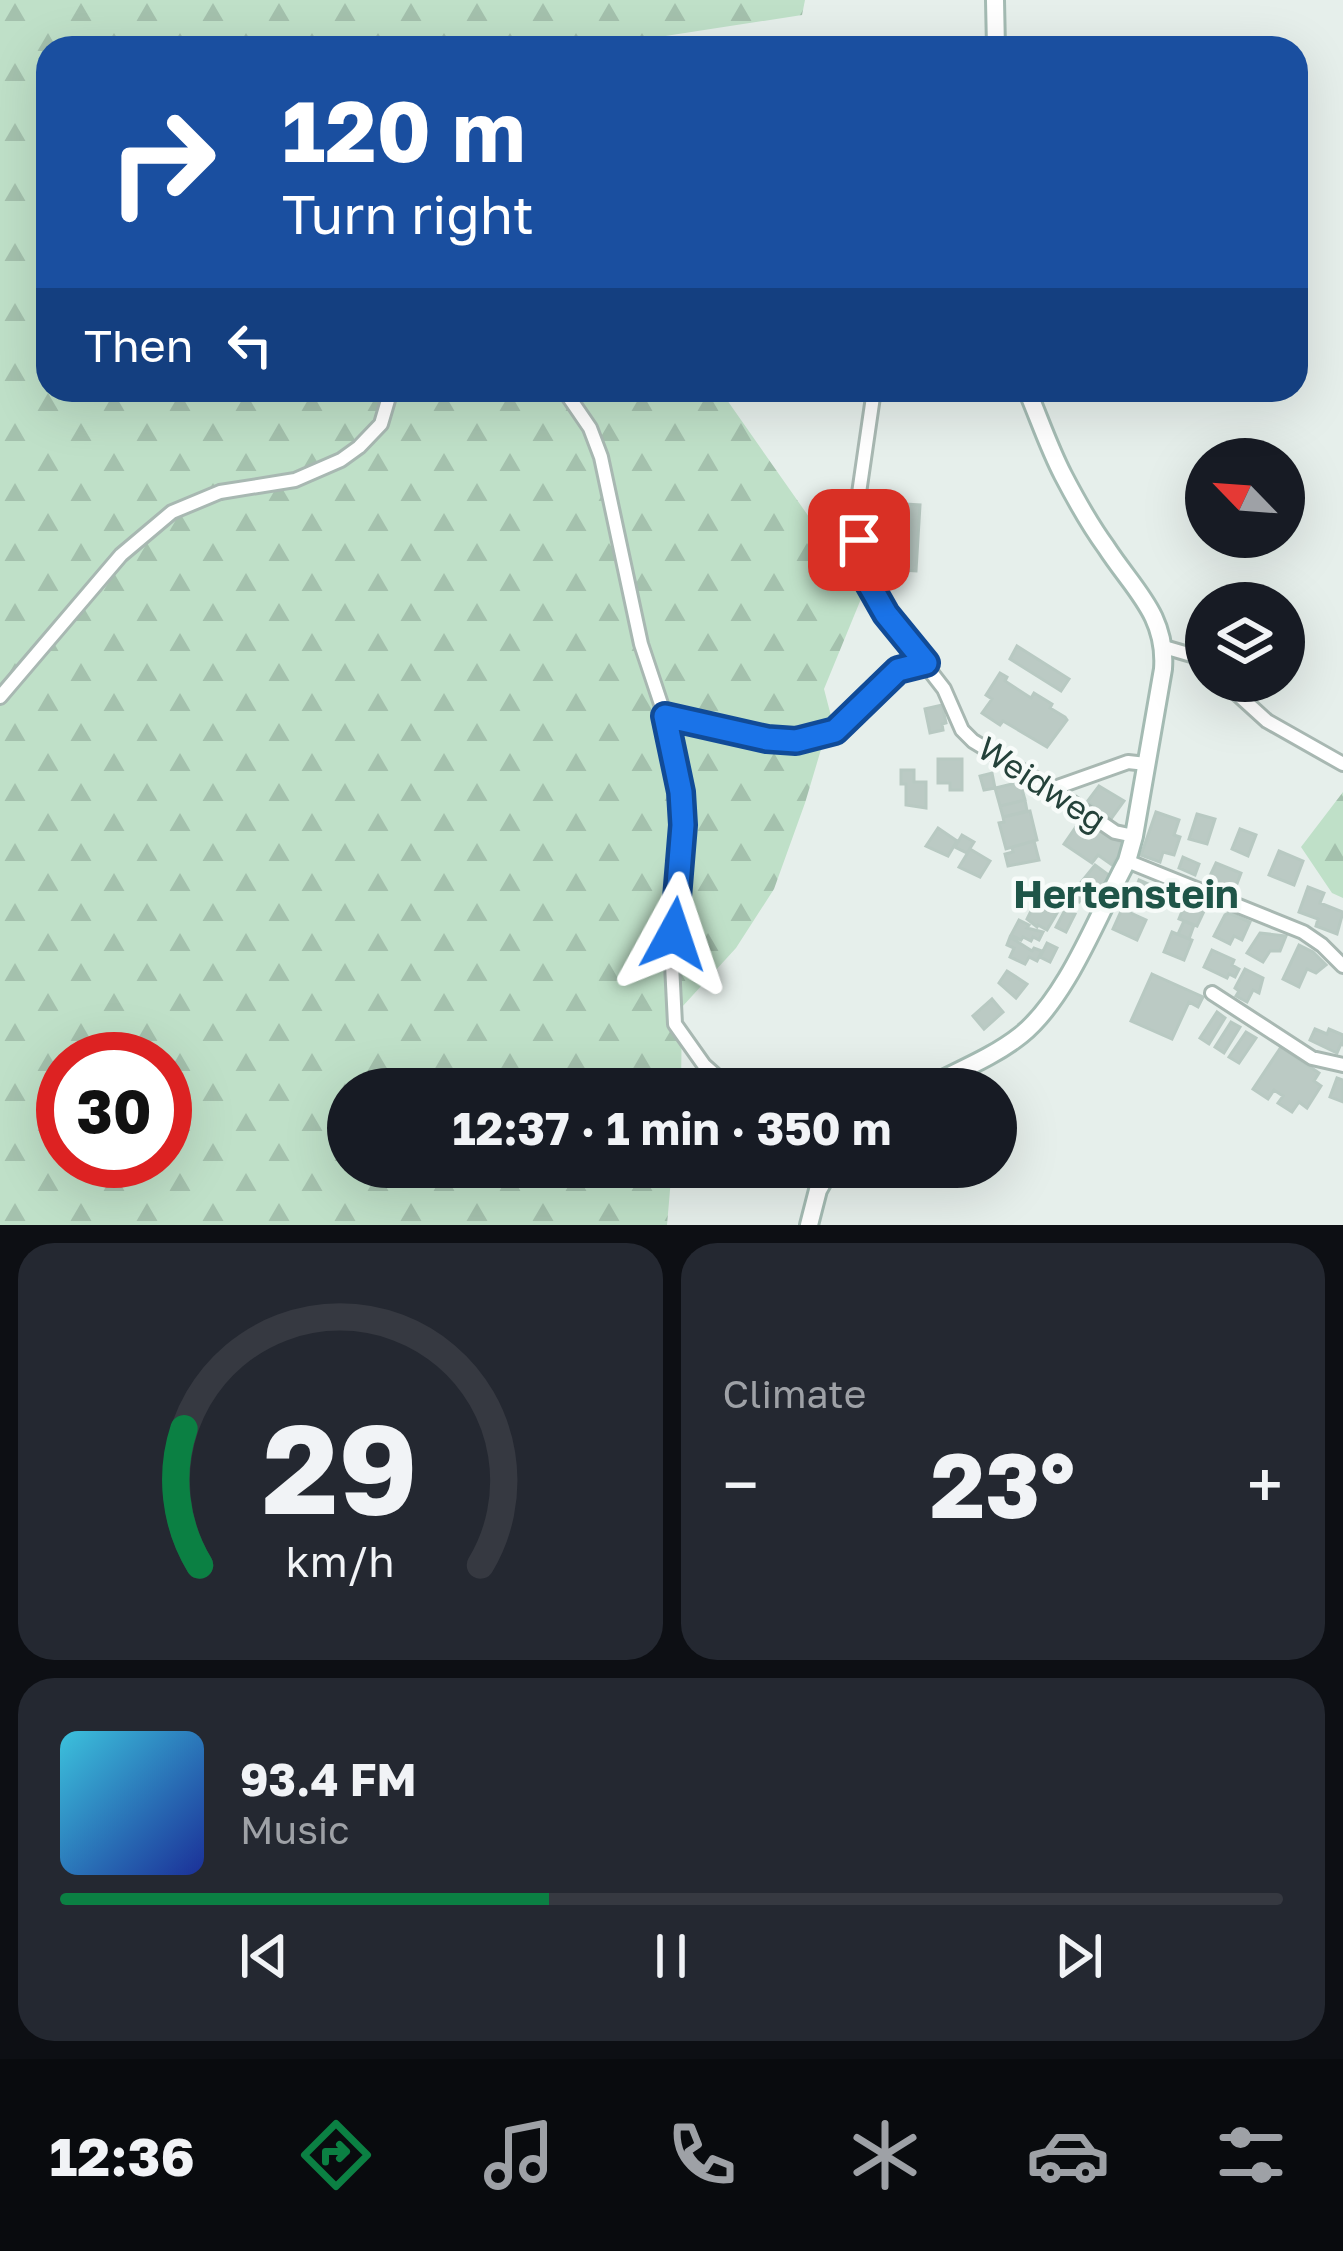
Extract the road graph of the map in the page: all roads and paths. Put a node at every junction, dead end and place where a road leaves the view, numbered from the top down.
1 (995, 0) edge
2 (996, 36) edge
3 (387, 402) edge
4 (572, 402) edge
5 (872, 402) edge
6 (1032, 402) edge
7 (1164, 647) junction
8 (1185, 653) edge
9 (926, 663) junction
10 (0, 697) edge
11 (1247, 702) edge
12 (665, 716) junction
13 (1146, 764) junction
14 (1343, 764) edge
15 (1052, 789) junction
16 (1134, 836) junction
17 (1127, 861) junction
18 (1343, 966) edge
19 (1212, 993) dead end
20 (1343, 1065) edge
21 (707, 1068) edge
22 (963, 1068) edge
23 (819, 1188) edge
24 (809, 1225) edge

1 - 2 street
3 - 10 street
4 - 12 street
5 - 9 street, Weidweg
6 - 7 street
7 - 8 street
7 - 13 street
9 - 12 street
9 - 15 street, Weidweg
11 - 14 street
12 - 21 street
13 - 15 street
13 - 16 street
15 - 16 street, Weidweg
16 - 17 street
17 - 18 street
17 - 22 street
19 - 20 street
23 - 24 street

